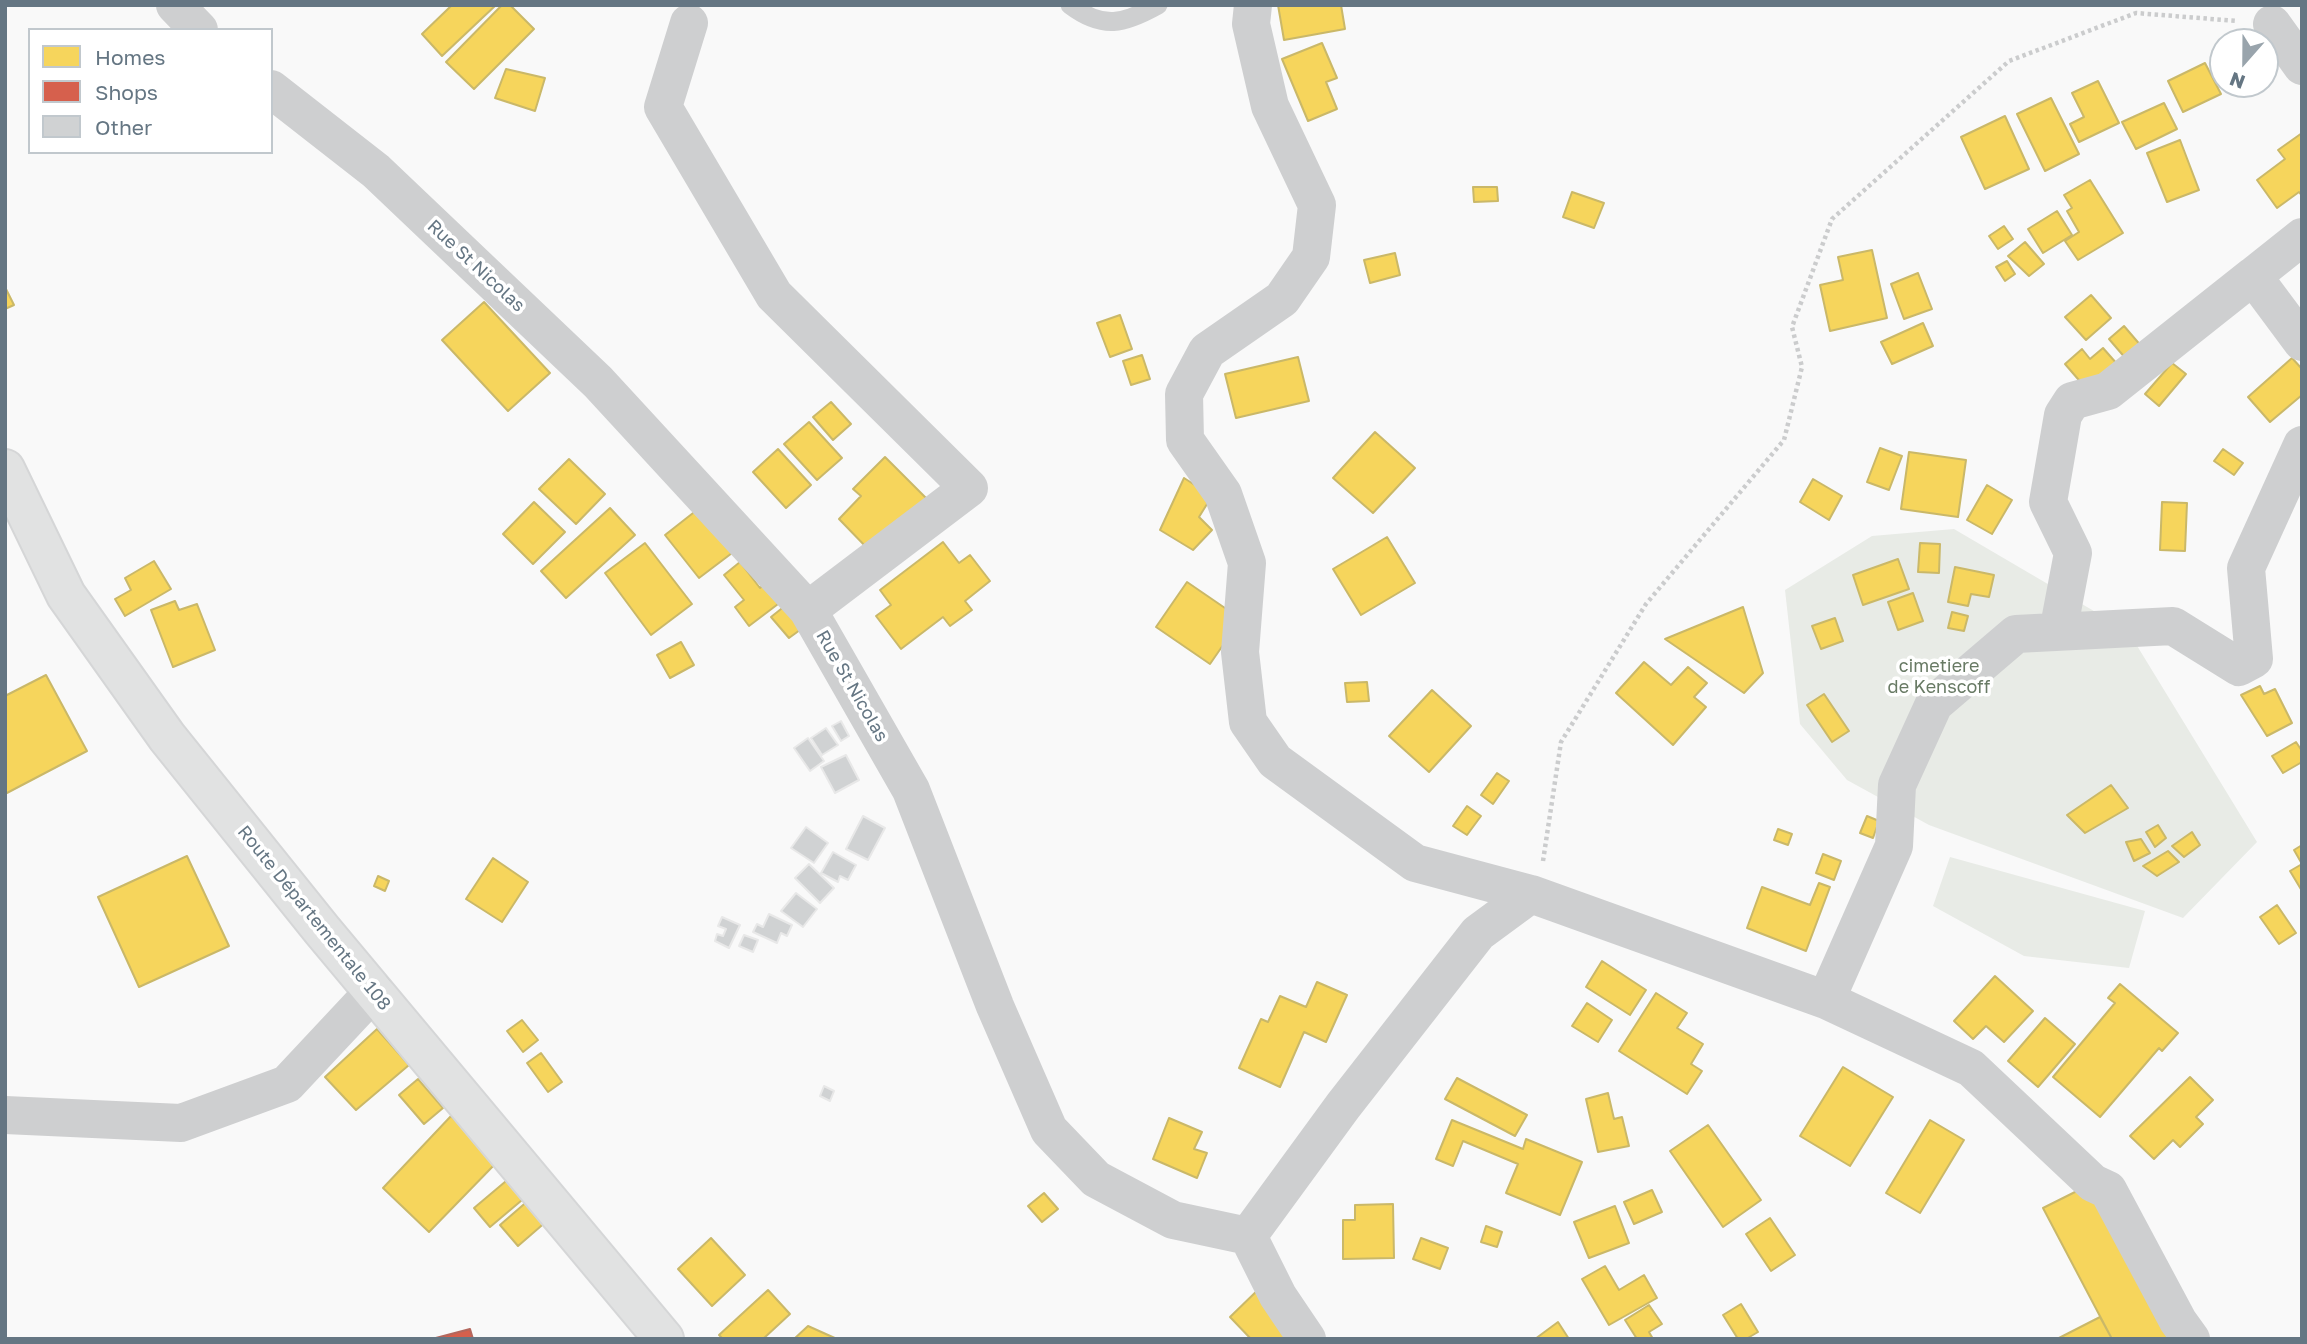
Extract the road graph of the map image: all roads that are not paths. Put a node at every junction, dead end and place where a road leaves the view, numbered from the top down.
1 (175, 5) edge
2 (1070, 5) edge
3 (1158, 5) edge
4 (1253, 5) edge
5 (689, 23) dead end
6 (2272, 24) road end
7 (197, 28) edge
8 (2302, 66) edge
9 (273, 91) edge
10 (2302, 237) edge
11 (2253, 276) junction
12 (2302, 342) edge
13 (2302, 445) edge
14 (5, 469) edge
15 (808, 610) junction
16 (2058, 632) junction
17 (1534, 895) junction
18 (374, 991) junction
19 (1826, 1000) junction
20 (5, 1115) edge
21 (1248, 1236) junction
22 (664, 1339) edge
23 (1307, 1339) edge
24 (2190, 1339) edge

1 - 7 street
2 - 3 lane
4 - 17 street
5 - 15 street
6 - 8 street
9 - 15 street, Rue St Nicolas
10 - 11 street
11 - 12 street
11 - 16 street
13 - 16 street
14 - 18 main road, Route Départementale 108
15 - 21 street, Rue St Nicolas
16 - 19 street
17 - 19 street
17 - 21 street
18 - 20 street
18 - 22 main road, Route Départementale 108
19 - 24 street
21 - 23 street

